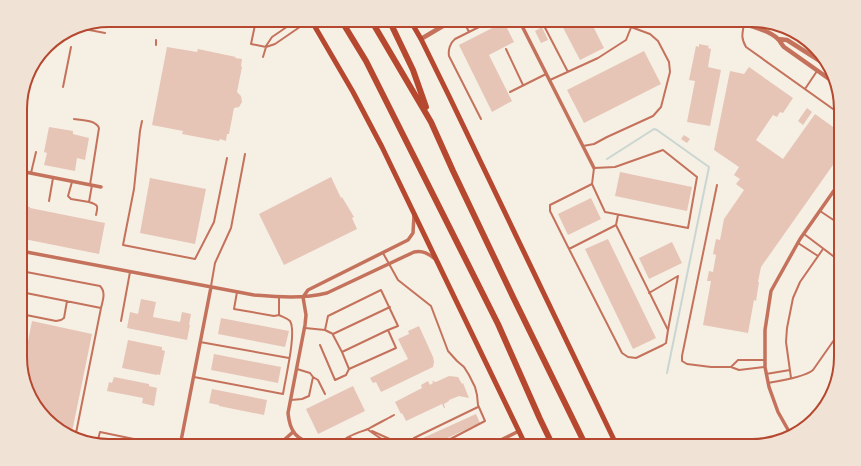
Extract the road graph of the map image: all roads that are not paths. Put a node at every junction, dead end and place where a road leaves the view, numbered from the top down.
1 (255, 27) edge
2 (287, 27) edge
3 (300, 27) edge
4 (314, 27) edge
5 (345, 27) edge
6 (375, 27) edge
7 (393, 27) edge
8 (414, 27) edge
9 (441, 27) edge
10 (466, 27) edge
11 (479, 27) edge
12 (522, 27) edge
13 (545, 27) edge
14 (631, 27) edge
15 (633, 27) edge
16 (744, 27) edge
17 (753, 27) edge
18 (89, 30) edge
19 (469, 32) junction
20 (105, 33) dead end
21 (421, 39) junction
22 (778, 39) junction
23 (156, 40) dead end
24 (156, 45) dead end
25 (71, 47) dead end
26 (266, 47) junction
27 (506, 49) dead end
28 (264, 57) dead end
29 (816, 59) edge
30 (817, 71) junction
31 (568, 72) junction
32 (546, 74) junction
33 (828, 78) edge
34 (550, 80) junction
35 (523, 85) junction
36 (64, 87) dead end
37 (805, 89) junction
38 (510, 92) dead end
39 (834, 110) edge
40 (74, 119) dead end
41 (481, 119) dead end
42 (142, 121) dead end
43 (431, 122) junction
44 (583, 146) junction
45 (36, 152) dead end
46 (246, 154) dead end
47 (227, 158) dead end
48 (594, 168) junction
49 (27, 173) edge
50 (31, 174) junction
51 (53, 178) junction
52 (72, 182) junction
53 (592, 184) junction
54 (91, 185) junction
55 (717, 185) dead end
56 (101, 187) dead end
57 (834, 191) edge
58 (49, 201) dead end
59 (89, 202) junction
60 (820, 211) junction
61 (414, 214) junction
62 (96, 215) dead end
63 (618, 215) junction
64 (834, 221) edge
65 (616, 225) junction
66 (804, 234) junction
67 (798, 243) junction
68 (569, 248) junction
69 (823, 249) junction
70 (27, 252) edge
71 (383, 253) junction
72 (818, 256) junction
73 (834, 257) edge
74 (438, 261) junction
75 (388, 264) junction
76 (27, 272) edge
77 (130, 272) junction
78 (211, 288) junction
79 (237, 292) junction
80 (27, 293) edge
81 (649, 293) junction
82 (279, 297) junction
83 (303, 297) junction
84 (67, 301) junction
85 (390, 307) junction
86 (101, 308) junction
87 (27, 315) edge
88 (279, 315) junction
89 (121, 321) dead end
90 (305, 328) junction
91 (325, 330) junction
92 (388, 330) junction
93 (668, 330) junction
94 (333, 334) junction
95 (834, 340) edge
96 (200, 342) junction
97 (320, 345) dead end
98 (342, 352) junction
99 (289, 358) junction
100 (764, 360) junction
101 (730, 366) junction
102 (765, 367) junction
103 (297, 369) junction
104 (349, 369) junction
105 (790, 370) junction
106 (766, 374) junction
107 (193, 377) junction
108 (313, 377) junction
109 (791, 378) junction
110 (768, 383) junction
111 (325, 394) dead end
112 (291, 400) junction
113 (478, 406) junction
114 (394, 415) dead end
115 (367, 429) junction
116 (519, 431) junction
117 (789, 431) edge
118 (76, 432) edge
119 (293, 432) junction
120 (348, 437) junction
121 (453, 437) joint
122 (98, 438) edge
123 (131, 439) edge
124 (181, 439) edge
125 (285, 439) edge
126 (301, 439) edge
127 (345, 439) edge
128 (352, 439) edge
129 (383, 439) edge
130 (414, 439) edge
131 (449, 439) edge
132 (504, 439) edge
133 (523, 439) edge
134 (549, 439) edge
135 (583, 439) edge
136 (614, 439) edge

1 - 26 lane
2 - 26 lane
3 - 26 lane
4 - 61 main road
5 - 134 highway
6 - 43 highway
7 - 43 highway
8 - 21 main road
9 - 21 street
10 - 19 lane
11 - 19 lane
12 - 32 street
13 - 31 lane
14 - 31 lane
15 - 44 lane
16 - 37 lane
17 - 22 street
18 - 20 lane
19 - 41 lane
21 - 136 main road
22 - 29 street
22 - 30 street
23 - 24 lane
25 - 36 lane
26 - 28 lane
27 - 35 lane
30 - 33 street
30 - 37 lane
31 - 34 lane
32 - 34 street
32 - 35 lane
34 - 44 street
35 - 38 lane
37 - 39 lane
40 - 54 lane
42 - 47 lane
43 - 135 highway
44 - 48 street
45 - 50 lane
46 - 78 lane
48 - 53 lane
48 - 63 lane
49 - 50 street
50 - 51 street
51 - 52 street
51 - 58 lane
52 - 54 street
52 - 59 lane
53 - 63 lane
53 - 68 lane
54 - 56 street
54 - 59 lane
55 - 101 lane
57 - 60 street
59 - 62 lane
60 - 64 lane
60 - 66 street
61 - 71 street
61 - 74 main road
63 - 65 lane
65 - 68 lane
65 - 81 lane
66 - 67 street
66 - 69 lane
67 - 72 lane
67 - 100 street
68 - 93 lane
69 - 72 lane
69 - 73 lane
70 - 77 street
71 - 75 lane
71 - 83 street
72 - 105 lane
74 - 75 street
74 - 116 main road
75 - 83 street
75 - 113 lane
76 - 86 lane
77 - 78 street
77 - 89 lane
78 - 79 street
78 - 96 street
79 - 82 street
79 - 88 lane
80 - 84 lane
81 - 93 lane
81 - 93 lane
82 - 83 street
82 - 88 lane
83 - 90 street
84 - 86 lane
84 - 87 lane
85 - 91 lane
85 - 92 lane
85 - 94 lane
86 - 118 lane
88 - 99 lane
90 - 91 lane
90 - 103 street
91 - 94 lane
92 - 98 lane
92 - 104 lane
94 - 98 lane
95 - 109 lane
96 - 99 lane
96 - 107 street
97 - 104 lane
98 - 104 lane
99 - 107 lane
100 - 101 lane
100 - 102 street
101 - 102 lane
102 - 106 street
103 - 108 lane
103 - 112 street
105 - 106 lane
105 - 109 lane
106 - 110 street
107 - 124 street
108 - 111 lane
108 - 112 lane
109 - 110 lane
110 - 117 street
112 - 119 street
113 - 121 lane
113 - 130 lane
114 - 115 lane
115 - 120 lane
115 - 129 lane
116 - 132 street
116 - 133 main road
119 - 125 street
119 - 126 street
120 - 127 lane
120 - 128 lane
121 - 131 lane
122 - 123 lane

